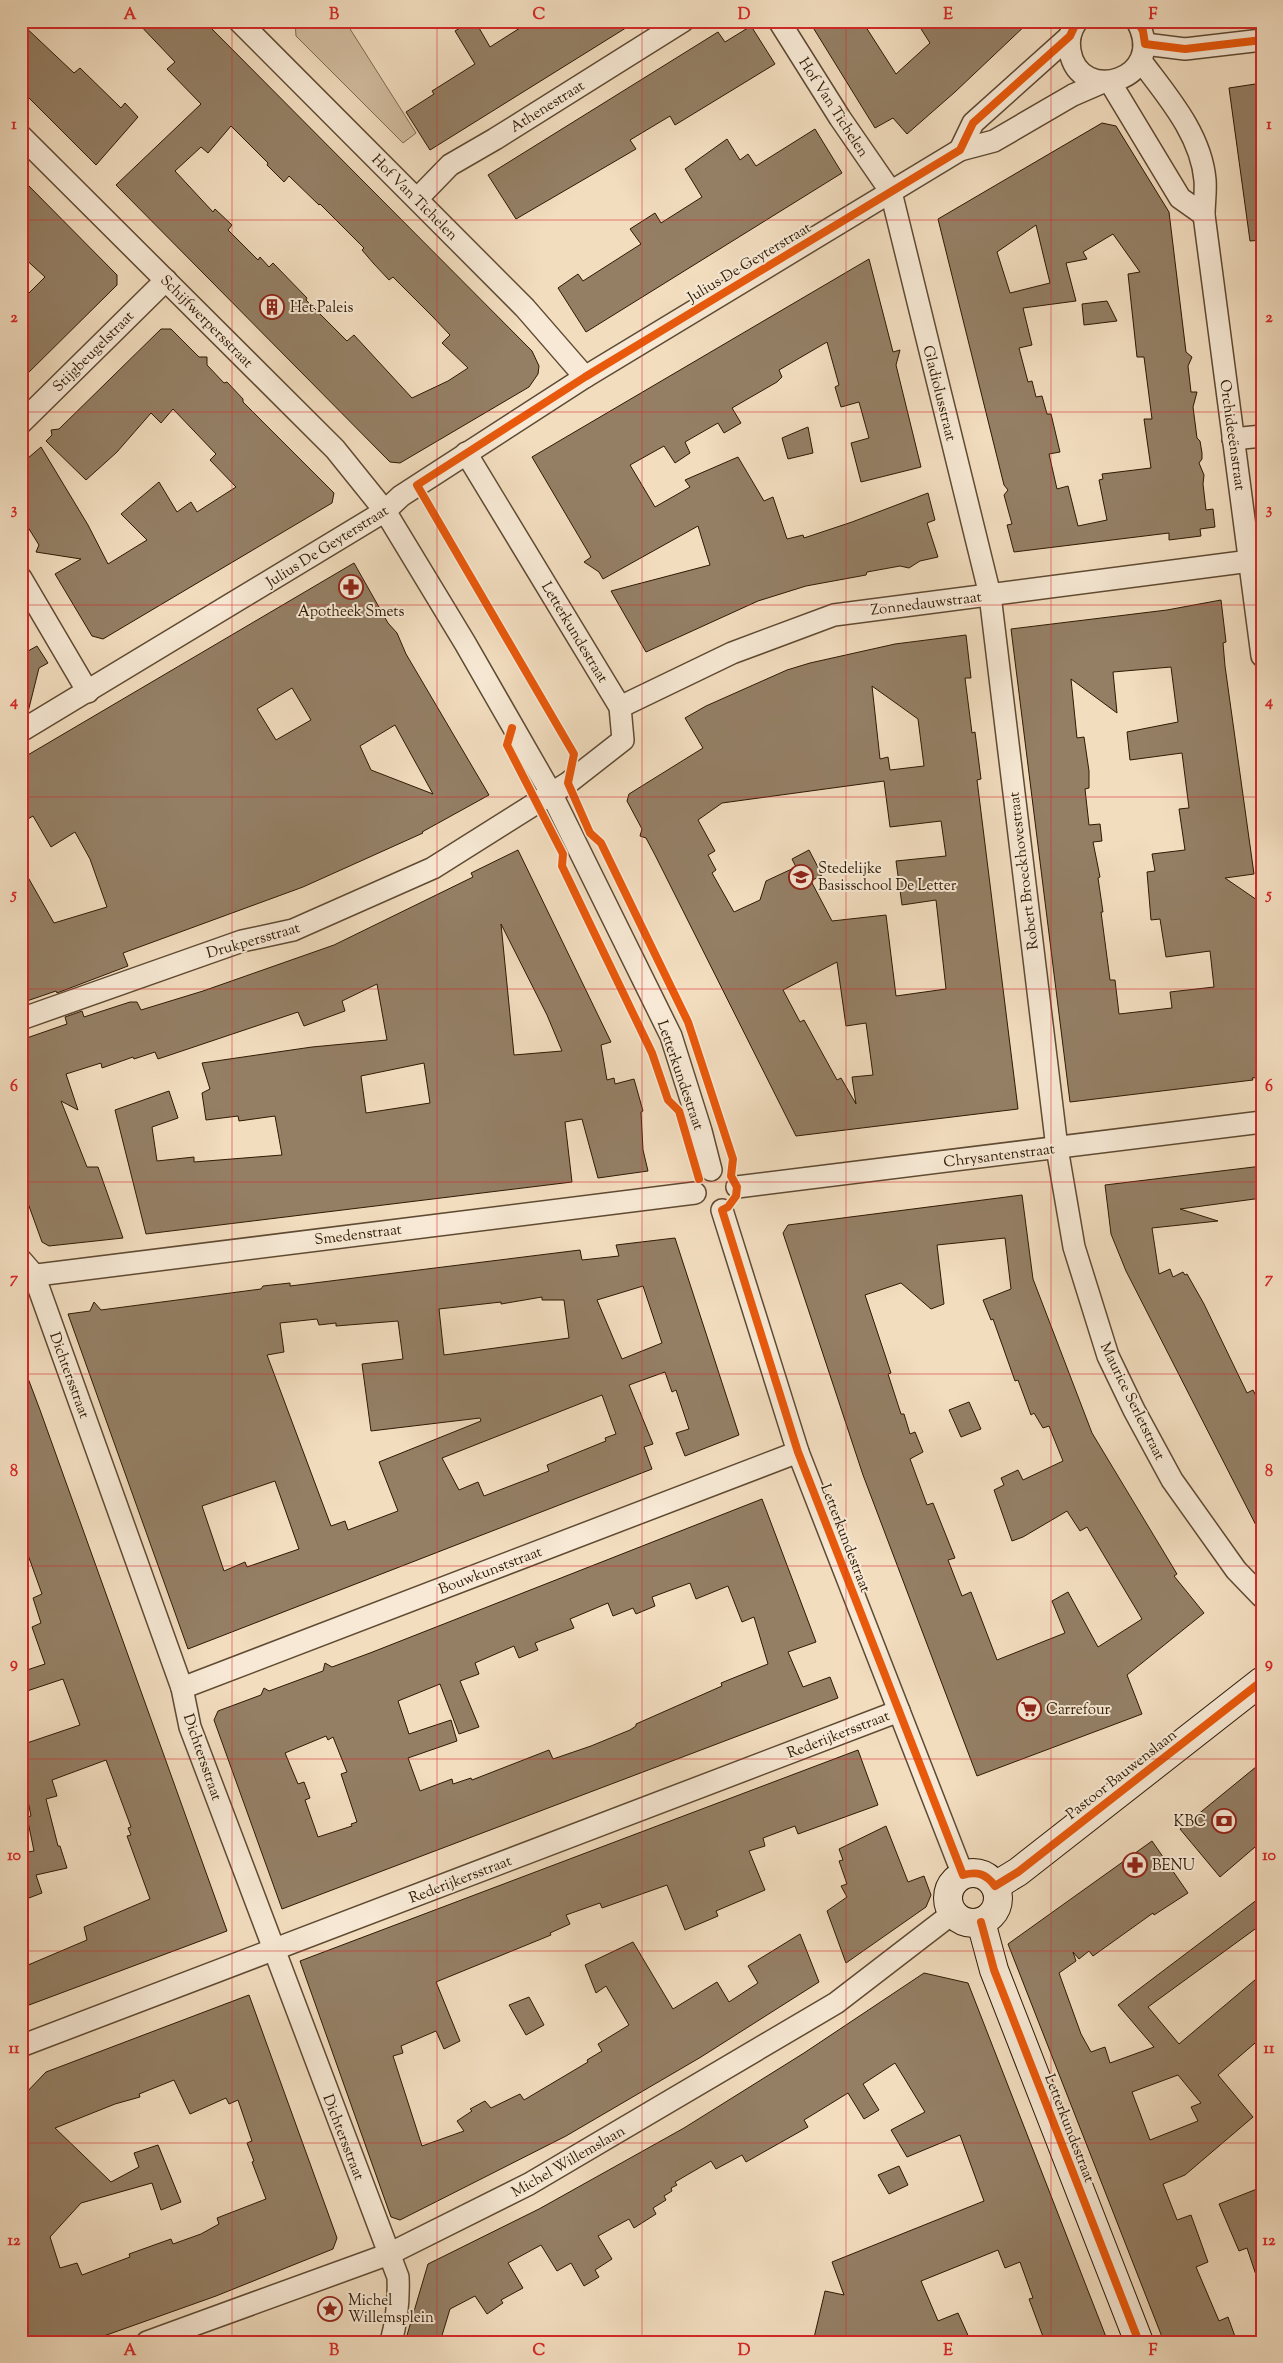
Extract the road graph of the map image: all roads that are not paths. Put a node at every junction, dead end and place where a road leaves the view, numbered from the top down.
1 (239, 21) edge
2 (683, 21) edge
3 (779, 21) edge
4 (1137, 21) edge
5 (1074, 29) edge
6 (1262, 40) edge
7 (1143, 52) junction
8 (1106, 82) junction
9 (21, 136) edge
10 (960, 150) junction
11 (891, 192) junction
12 (417, 198) junction
13 (1204, 215) junction
14 (166, 280) junction
15 (585, 377) junction
16 (21, 422) edge
17 (1262, 436) edge
18 (1233, 439) junction
19 (466, 453) junction
20 (386, 511) junction
21 (1250, 562) junction
22 (21, 578) edge
23 (990, 595) junction
24 (1262, 656) edge
25 (88, 692) junction
26 (620, 707) junction
27 (21, 731) edge
28 (551, 793) junction
29 (21, 1019) edge
30 (1262, 1122) edge
31 (1056, 1148) junction
32 (711, 1170) junction
33 (737, 1187) junction
34 (695, 1193) junction
35 (722, 1210) junction
36 (26, 1271) edge
37 (798, 1452) junction
38 (1262, 1597) edge
39 (1262, 1681) edge
40 (182, 1688) junction
41 (899, 1711) junction
42 (963, 1874) junction
43 (995, 1886) junction
44 (953, 1913) junction
45 (981, 1922) junction
46 (272, 1950) junction
47 (21, 2046) edge
48 (390, 2254) junction
49 (147, 2342) edge
50 (390, 2342) edge
51 (1139, 2342) edge

1 - 12 street, Hof Van Tichelen
2 - 12 street, Athenestraat
3 - 11 street, Hof Van Tichelen
4 - 7 street, Orchideeënstraat
5 - 8 street
5 - 10 street
6 - 7 street
7 - 8 street, Julius De Geyterstraat
7 - 13 street, Orchideeënstraat
8 - 10 street, Julius De Geyterstraat
8 - 13 street
9 - 14 street, Schijfwerpersstraat
10 - 11 street, Julius De Geyterstraat
11 - 15 street, Julius De Geyterstraat
11 - 23 street, Gladiolusstraat
12 - 15 street, Hof Van Tichelen
13 - 18 street, Orchideeënstraat
14 - 16 street, Stijgbeugelstraat
14 - 20 street, Schijfwerpersstraat
15 - 19 street, Julius De Geyterstraat
17 - 18 street
18 - 21 street, Orchideeënstraat
19 - 20 street, Julius De Geyterstraat
19 - 26 street, Letterkundestraat
20 - 25 street, Julius De Geyterstraat
20 - 28 street, Letterkundestraat
21 - 23 street, Zonnedauwstraat
21 - 24 street, Orchideeënstraat
22 - 25 street
23 - 26 street, Zonnedauwstraat
23 - 31 street, Robert Broeckhovestraat
25 - 27 street, Julius De Geyterstraat
26 - 28 street, Letterkundestraat
28 - 29 street, Drukpersstraat
28 - 32 street, Letterkundestraat
30 - 31 street, Chrysantenstraat
31 - 33 street, Chrysantenstraat
31 - 38 street, Maurice Serletstraat
32 - 33 street
32 - 34 street
33 - 35 street
34 - 35 street
34 - 36 street, Smedenstraat
35 - 37 street, Letterkundestraat
36 - 40 street, Dichtersstraat
37 - 40 street, Bouwkunststraat
37 - 41 street, Letterkundestraat
39 - 43 street, Pastoor Bauwenslaan
40 - 46 street, Dichtersstraat
41 - 42 street, Letterkundestraat
41 - 46 street, Rederijkersstraat
42 - 43 street
42 - 44 street
43 - 45 street
44 - 45 street
44 - 48 street, Michel Willemslaan
45 - 51 street, Letterkundestraat
46 - 47 street, Rederijkersstraat
46 - 48 street, Dichtersstraat
48 - 49 street, Michel Willemslaan
48 - 50 street

